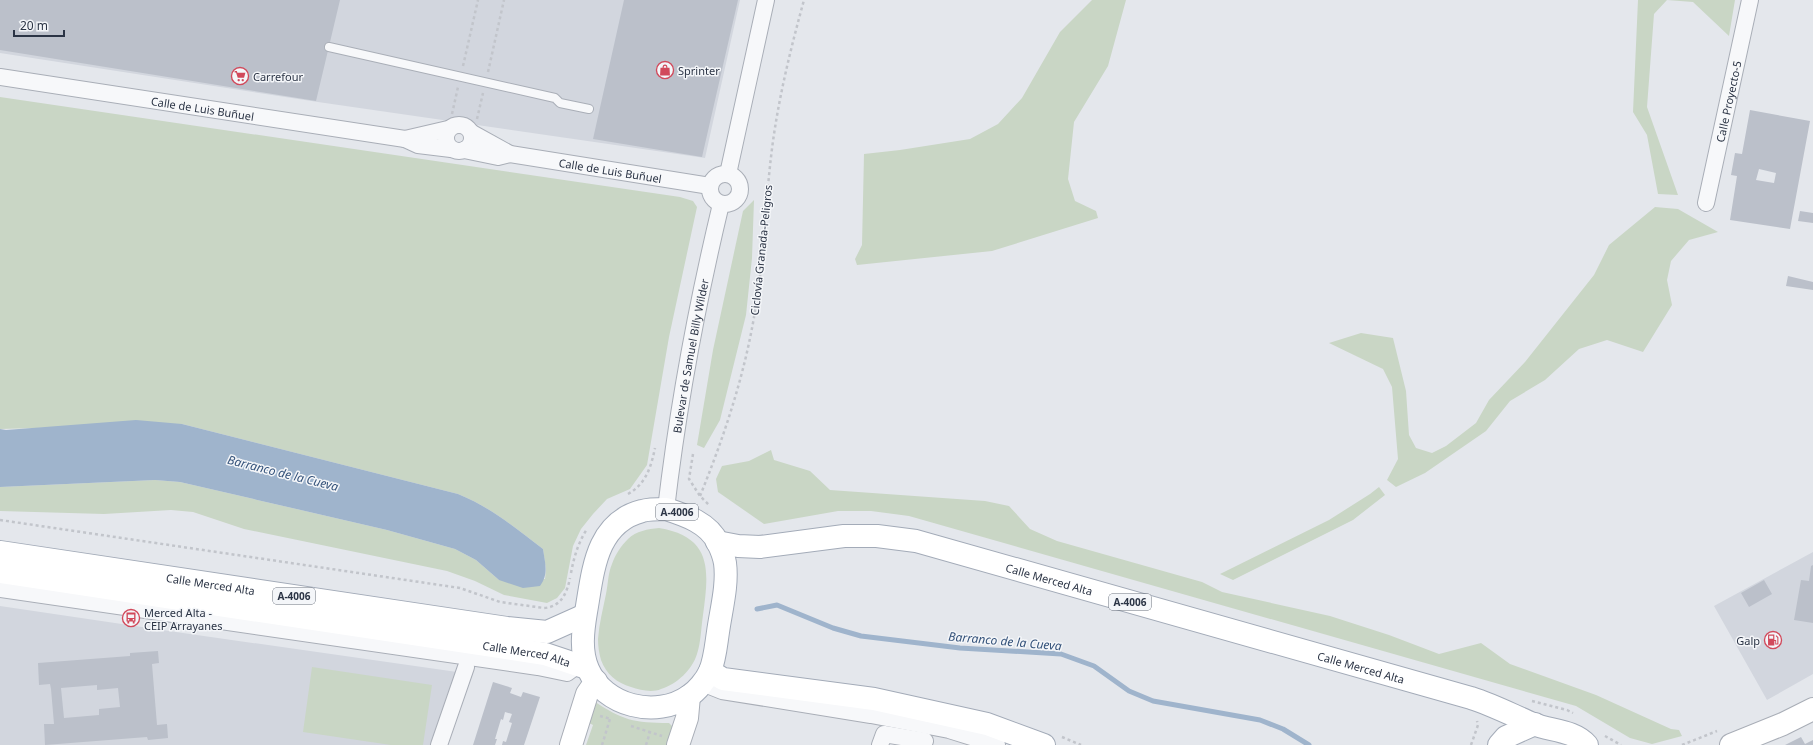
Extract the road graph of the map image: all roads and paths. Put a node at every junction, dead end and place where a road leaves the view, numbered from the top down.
1 (478, 0) edge
2 (504, 0) edge
3 (766, 0) edge
4 (804, 0) edge
5 (1750, 0) edge
6 (329, 47) dead end
7 (462, 71) dead end
8 (0, 77) edge
9 (487, 77) dead end
10 (459, 81) dead end
11 (484, 87) dead end
12 (589, 109) dead end
13 (450, 124) junction
14 (474, 129) junction
15 (405, 138) junction
16 (458, 150) junction
17 (510, 154) junction
18 (728, 174) junction
19 (710, 186) junction
20 (1706, 203) dead end
21 (721, 204) junction
22 (655, 448) dead end
23 (693, 454) dead end
24 (700, 496) junction
25 (623, 497) dead end
26 (710, 505) dead end
27 (666, 509) junction
28 (0, 520) edge
29 (588, 527) dead end
30 (717, 542) junction
31 (0, 552) edge
32 (0, 572) edge
33 (0, 589) edge
34 (585, 615) junction
35 (466, 667) dead end
36 (587, 671) junction
37 (700, 683) junction
38 (1813, 709) edge
39 (1476, 718) dead end
40 (610, 719) dead end
41 (1535, 724) junction
42 (650, 732) dead end
43 (1050, 740) edge
44 (1690, 743) dead end
45 (439, 745) edge
46 (570, 745) edge
47 (602, 745) edge
48 (646, 745) edge
49 (678, 745) edge
50 (880, 745) edge
51 (924, 745) edge
52 (997, 745) edge
53 (1080, 745) edge
54 (1471, 745) edge
55 (1499, 745) edge
56 (1587, 745) edge
57 (1682, 745) edge
58 (1731, 745) edge

1 - 7 path
2 - 9 path
3 - 18 street
4 - 24 path, Ciclovía Granada-Peligros
5 - 20 street, Calle Proyecto-5
6 - 12 lane
8 - 15 street, Calle de Luis Buñuel
10 - 13 path
11 - 14 path
13 - 14 street
13 - 15 street, Calle de Luis Buñuel
13 - 16 street
14 - 16 street
14 - 17 street, Calle de Luis Buñuel
15 - 16 street, Calle de Luis Buñuel
16 - 17 street, Calle de Luis Buñuel
17 - 19 street, Calle de Luis Buñuel
18 - 19 street
18 - 21 street
19 - 21 street
21 - 27 street, Bulevar de Samuel Billy Wilder
22 - 25 path
23 - 24 path
24 - 26 path
27 - 30 main road, A-4006
27 - 34 main road, A-4006
28 - 29 path
30 - 37 main road, A-4006
30 - 41 main road, Calle Merced Alta / A-4006
31 - 34 main road, Calle Merced Alta / A-4006
32 - 36 main road, Calle Merced Alta / A-4006
33 - 36 street, Calle Merced Alta
34 - 36 main road, A-4006
35 - 45 street
36 - 37 main road, A-4006
36 - 46 main road
37 - 43 main road
37 - 49 main road
37 - 52 street
38 - 58 main road
39 - 54 path
40 - 47 path
41 - 55 main road
41 - 56 main road, A-4006
42 - 48 path
43 - 53 path
44 - 57 path
50 - 51 street

